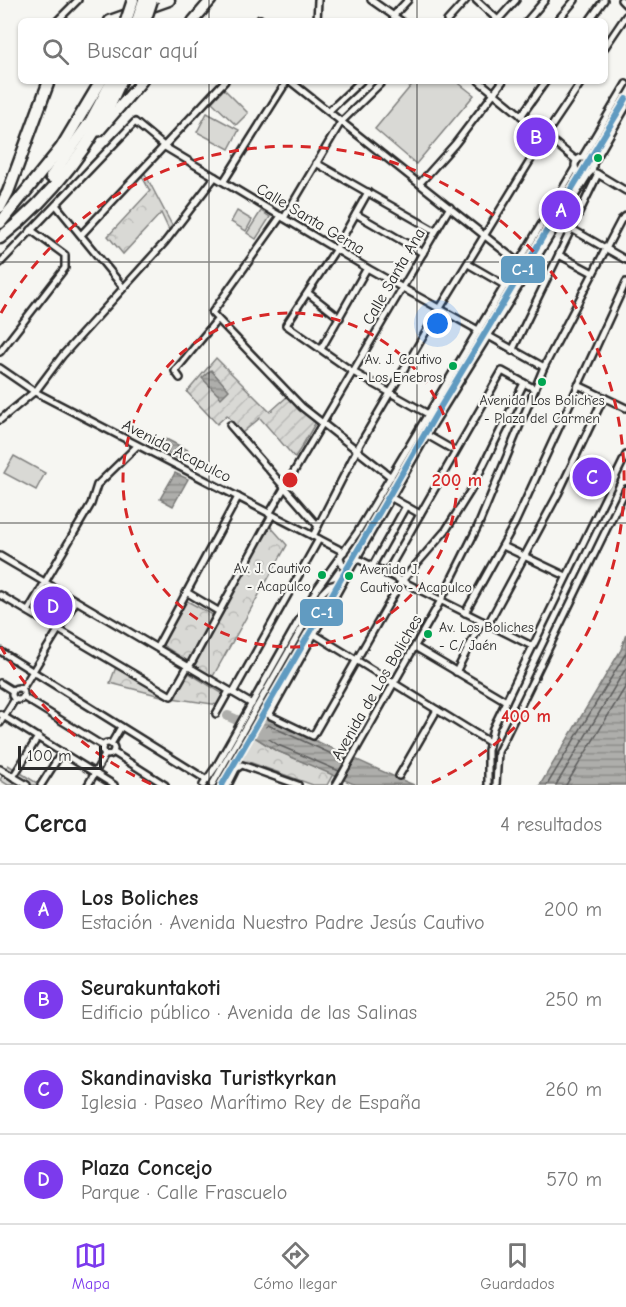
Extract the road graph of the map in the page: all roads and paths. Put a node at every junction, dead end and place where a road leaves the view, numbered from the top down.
1 (78, 0) edge
2 (133, 0) edge
3 (144, 0) edge
4 (152, 0) edge
5 (169, 0) edge
6 (210, 0) edge
7 (318, 0) edge
8 (372, 0) edge
9 (408, 0) edge
10 (466, 0) edge
11 (476, 0) edge
12 (516, 0) edge
13 (545, 0) edge
14 (575, 0) edge
15 (604, 0) edge
16 (621, 0) edge
17 (626, 5) edge
18 (393, 16) junction
19 (626, 16) edge
20 (60, 18) edge
21 (118, 18) edge
22 (127, 18) edge
23 (138, 18) edge
24 (147, 18) edge
25 (195, 18) edge
26 (317, 18) edge
27 (396, 18) edge
28 (450, 18) edge
29 (495, 18) edge
30 (501, 18) edge
31 (529, 18) edge
32 (560, 18) edge
33 (591, 18) edge
34 (608, 43) edge
35 (48, 84) edge
36 (99, 84) edge
37 (110, 84) edge
38 (120, 84) edge
39 (139, 84) edge
40 (222, 84) edge
41 (287, 84) edge
42 (293, 84) edge
43 (358, 84) edge
44 (380, 84) edge
45 (483, 84) edge
46 (501, 84) edge
47 (544, 84) edge
48 (580, 84) edge
49 (626, 84) edge
50 (494, 93) junction
51 (626, 107) edge
52 (329, 111) junction
53 (521, 116) junction
54 (341, 122) junction
55 (546, 136) junction
56 (93, 138) junction
57 (165, 147) junction
58 (580, 159) junction
59 (316, 163) junction
60 (576, 168) junction
61 (591, 170) junction
62 (598, 174) junction
63 (216, 177) junction
64 (224, 182) junction
65 (420, 183) junction
66 (626, 191) edge
67 (368, 192) junction
68 (56, 205) junction
69 (0, 207) edge
70 (450, 207) junction
71 (356, 214) junction
72 (626, 216) edge
73 (283, 217) junction
74 (0, 223) edge
75 (570, 228) junction
76 (31, 230) junction
77 (435, 231) junction
78 (81, 235) junction
79 (0, 237) edge
80 (485, 237) junction
81 (336, 249) junction
82 (605, 249) junction
83 (423, 254) junction
84 (559, 255) junction
85 (626, 260) edge
86 (0, 263) edge
87 (519, 263) junction
88 (468, 264) junction
89 (366, 268) junction
90 (593, 273) junction
91 (626, 282) edge
92 (506, 286) junction
93 (123, 287) junction
94 (402, 288) junction
95 (308, 293) junction
96 (439, 309) junction
97 (340, 318) junction
98 (217, 320) junction
99 (477, 331) junction
100 (486, 337) junction
101 (321, 349) junction
102 (512, 351) junction
103 (0, 352) edge
104 (544, 367) junction
105 (0, 368) edge
106 (353, 372) junction
107 (180, 378) dead end
108 (524, 383) junction
109 (578, 385) junction
110 (535, 389) junction
111 (34, 392) junction
112 (390, 392) junction
113 (604, 398) junction
114 (626, 408) edge
115 (428, 414) junction
116 (0, 420) edge
117 (322, 422) junction
118 (230, 425) dead end
119 (428, 435) junction
120 (137, 446) junction
121 (358, 451) junction
122 (455, 451) junction
123 (626, 455) edge
124 (391, 477) junction
125 (283, 488) junction
126 (626, 489) edge
127 (238, 497) junction
128 (390, 497) junction
129 (405, 505) junction
130 (270, 514) junction
131 (420, 514) junction
132 (318, 526) junction
133 (313, 536) junction
134 (320, 539) junction
135 (349, 544) junction
136 (503, 546) junction
137 (362, 547) junction
138 (344, 552) junction
139 (0, 556) edge
140 (525, 557) junction
141 (340, 558) junction
142 (356, 558) junction
143 (351, 567) junction
144 (372, 567) junction
145 (386, 574) junction
146 (566, 576) junction
147 (343, 582) junction
148 (401, 582) junction
149 (45, 583) junction
150 (188, 593) junction
151 (0, 594) edge
152 (76, 601) junction
153 (440, 602) junction
154 (28, 611) junction
155 (218, 612) junction
156 (465, 613) junction
157 (485, 623) junction
158 (59, 629) junction
159 (314, 634) junction
160 (532, 646) junction
161 (415, 647) junction
162 (157, 648) junction
163 (0, 651) edge
164 (356, 660) junction
165 (188, 667) junction
166 (32, 672) junction
167 (456, 672) junction
168 (0, 683) edge
169 (393, 683) junction
170 (21, 689) junction
171 (13, 691) junction
172 (231, 692) junction
173 (23, 697) junction
174 (15, 699) junction
175 (506, 701) junction
176 (252, 708) junction
177 (437, 710) junction
178 (216, 714) dead end
179 (2, 715) edge
180 (0, 723) edge
181 (121, 728) junction
182 (38, 737) junction
183 (236, 739) junction
184 (489, 742) junction
185 (111, 744) junction
186 (103, 746) junction
187 (62, 752) junction
188 (113, 752) junction
189 (105, 755) junction
190 (0, 769) edge
191 (95, 773) junction
192 (399, 776) dead end
193 (13, 777) junction
194 (205, 783) edge
195 (337, 784) edge
196 (27, 785) edge
197 (41, 785) edge
198 (88, 785) edge
199 (114, 785) edge
200 (165, 785) edge
201 (212, 785) edge
202 (228, 785) edge
203 (298, 785) edge
204 (488, 785) edge
205 (496, 785) edge

1 - 20 street
2 - 22 highway, bridge
3 - 23 highway, bridge
4 - 24 highway, bridge
5 - 21 highway
6 - 25 main road
7 - 26 street
8 - 18 street
9 - 18 street
10 - 28 street
11 - 29 street
12 - 30 street
13 - 31 street
14 - 32 street
15 - 33 street
16 - 17 street
18 - 27 street
19 - 34 street
35 - 69 highway
36 - 74 highway
37 - 79 highway
38 - 56 highway
39 - 56 main road
40 - 57 street
41 - 64 street
42 - 52 street
43 - 52 street
44 - 54 street
45 - 50 street
46 - 50 street
47 - 53 street
48 - 55 street
49 - 58 street
50 - 53 street
50 - 65 street
51 - 61 street
52 - 54 street
53 - 55 street
54 - 59 street
54 - 65 street
55 - 58 street
55 - 80 street
56 - 79 highway
57 - 63 street, Calle Santa Gema
57 - 68 street, Calle Santa Gema
57 - 78 street
58 - 60 street
58 - 61 street
59 - 67 street
59 - 73 street
60 - 61 street
60 - 87 street
61 - 62 street
61 - 100 street
62 - 66 street
62 - 75 street
63 - 64 street, Calle Santa Gema
63 - 93 street
64 - 73 street, Calle Santa Gema
65 - 70 street
67 - 71 street
67 - 77 street
68 - 76 street
68 - 78 street
70 - 77 street, Calle Santa Ana
70 - 80 street
71 - 81 street
71 - 83 street
72 - 82 street, Avenida de Los Boliches
73 - 81 street, Calle Santa Gema
73 - 98 street
75 - 82 street
75 - 84 street
76 - 86 street
76 - 103 street
77 - 83 street, Calle Santa Ana
78 - 93 street
80 - 87 street
80 - 88 street
81 - 89 street, Calle Santa Gema
81 - 95 street
82 - 85 street
82 - 90 street, Avenida de Los Boliches
83 - 94 street, Calle Santa Ana
84 - 90 street
84 - 102 street
87 - 92 street
88 - 92 street
88 - 96 street
89 - 94 street, Calle Santa Gema
89 - 97 street
90 - 104 street, Avenida de Los Boliches
91 - 109 street
92 - 99 street
93 - 111 street
94 - 96 street, Calle Santa Gema
94 - 106 street, Calle Santa Ana
95 - 97 street
95 - 101 street
96 - 99 street, Calle Santa Gema
96 - 112 street
97 - 101 street
98 - 107 street
98 - 117 street
99 - 100 street, Calle Santa Gema
99 - 115 street
100 - 102 street, Calle Santa Gema
100 - 119 street
101 - 106 street
102 - 104 street, Calle Santa Gema
104 - 110 street, Avenida de Los Boliches
105 - 111 street, Avenida Acapulco
106 - 112 street
106 - 117 street, Calle Santa Ana
108 - 110 street
108 - 122 street
108 - 148 street
109 - 113 street
109 - 136 street
110 - 153 street, Avenida de Los Boliches
111 - 116 street
111 - 120 street, Avenida Acapulco
112 - 115 street
112 - 121 street
113 - 114 street
113 - 140 street
115 - 124 street
117 - 121 street
117 - 125 street, Calle Santa Ana
118 - 125 street
119 - 122 street
119 - 128 street
120 - 127 street, Avenida Acapulco
120 - 149 street
121 - 124 street
121 - 132 street
122 - 131 street
123 - 146 street
124 - 135 street
125 - 130 street, Calle Santa Ana
125 - 132 street
126 - 205 street
127 - 130 street, Avenida Acapulco
127 - 150 street
128 - 129 street
128 - 137 street
129 - 131 street
129 - 144 street
130 - 133 street, Avenida Acapulco
130 - 155 street, Calle Santa Ana
131 - 145 street
132 - 133 street
133 - 134 street, Avenida Acapulco
134 - 138 street, Avenida Acapulco
134 - 172 street
135 - 137 street
135 - 138 street
136 - 140 street
136 - 156 street
137 - 142 street
138 - 141 street
139 - 149 street
140 - 146 street
140 - 157 street
141 - 143 street
141 - 176 street
142 - 143 street
142 - 144 street
143 - 147 street
144 - 145 street
145 - 148 street
146 - 160 street
147 - 159 street
147 - 176 street
148 - 153 street
148 - 164 street
149 - 152 street
149 - 154 street
150 - 155 street
150 - 162 street
151 - 154 street
152 - 158 street
152 - 162 street
153 - 156 street
153 - 161 street, Avenida de Los Boliches
154 - 158 street
155 - 165 street, Calle Santa Ana
156 - 157 street
157 - 160 street
157 - 167 street
158 - 165 street, Calle Santa Ana
158 - 166 street
159 - 164 street
159 - 164 street
160 - 175 street
161 - 167 street
161 - 169 street, Avenida de Los Boliches
162 - 165 street
163 - 166 street
164 - 169 street
165 - 172 street
166 - 170 street
166 - 181 street
167 - 175 street
168 - 171 street
169 - 177 street
169 - 195 street, Avenida de Los Boliches
170 - 171 street
170 - 173 street
171 - 174 street
172 - 176 street
172 - 178 street
173 - 174 street
173 - 186 street
174 - 179 street
175 - 184 street
176 - 183 street
177 - 184 street
177 - 192 street
179 - 180 street
179 - 182 street
181 - 185 street
181 - 194 street
182 - 187 street
182 - 193 street
183 - 194 street
183 - 201 street
184 - 204 street
185 - 186 street
185 - 188 street
186 - 189 street
187 - 191 street
187 - 197 street
188 - 189 street
188 - 200 street
189 - 191 street
190 - 193 street
191 - 198 street
191 - 199 street
193 - 196 street
202 - 203 street

